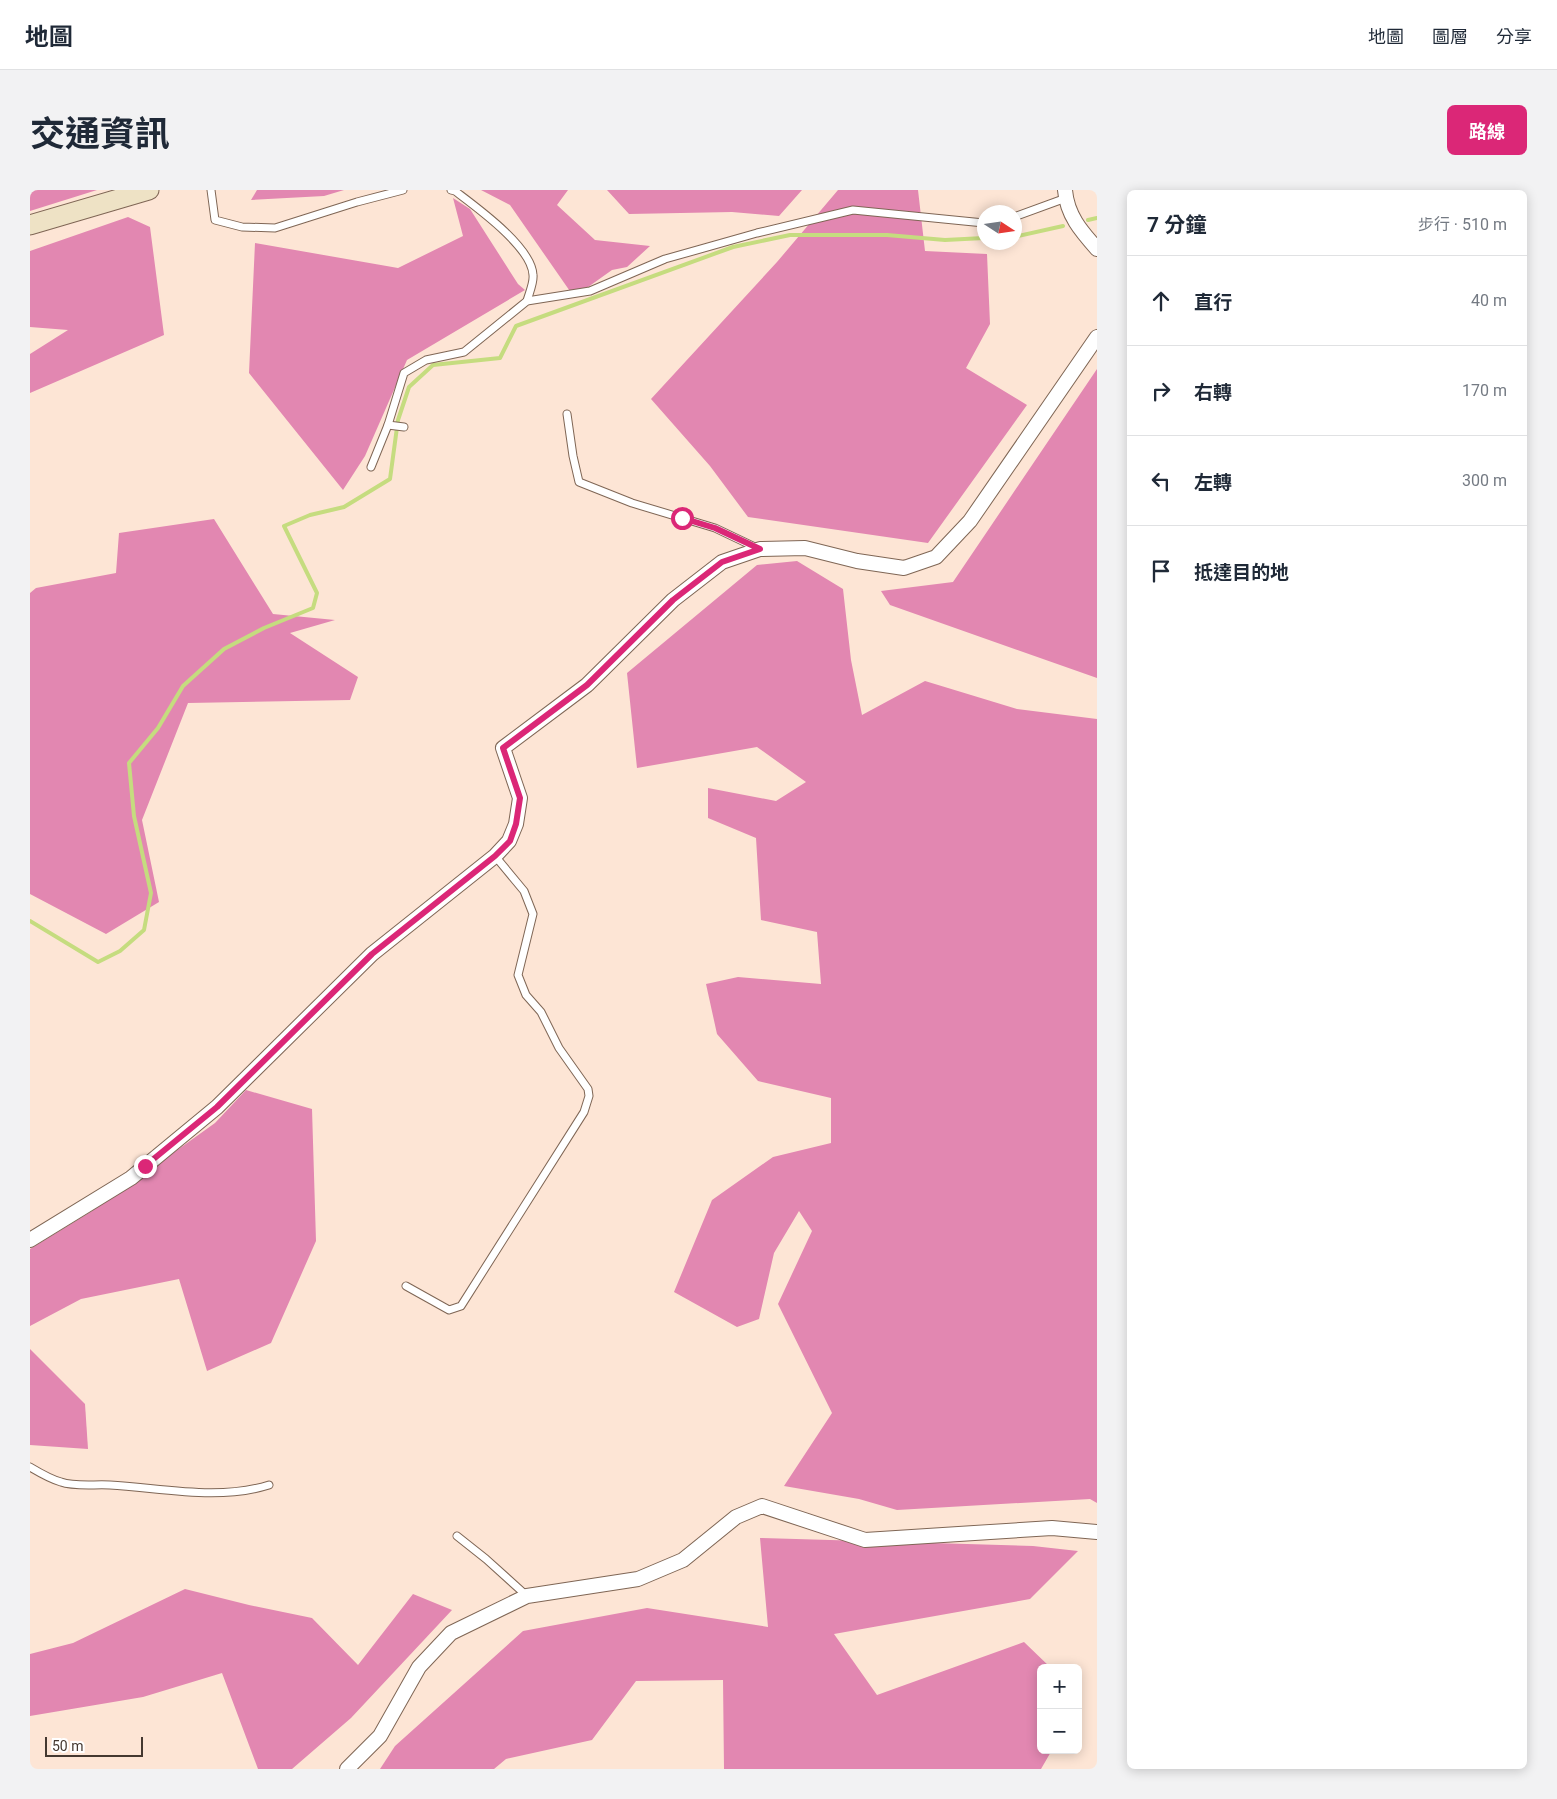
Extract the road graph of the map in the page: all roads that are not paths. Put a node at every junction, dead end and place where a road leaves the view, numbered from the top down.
1 (149, 190) edge
2 (211, 190) edge
3 (403, 190) edge
4 (451, 190) edge
5 (1066, 194) edge
6 (1022, 213) edge
7 (977, 222) edge
8 (30, 225) edge
9 (1097, 249) edge
10 (527, 301) junction
11 (1097, 337) edge
12 (566, 414) dead end
13 (388, 425) junction
14 (404, 428) dead end
15 (371, 467) dead end
16 (760, 549) junction
17 (495, 856) junction
18 (30, 1240) edge
19 (406, 1286) dead end
20 (30, 1467) edge
21 (269, 1485) dead end
22 (1097, 1532) edge
23 (457, 1536) dead end
24 (527, 1596) junction
25 (346, 1769) edge

1 - 8 street
2 - 3 lane
4 - 10 lane
5 - 6 lane
5 - 9 street
7 - 10 lane
10 - 13 lane
11 - 16 street
12 - 16 lane
13 - 14 lane
13 - 15 lane
16 - 17 street
17 - 18 street
17 - 19 lane
20 - 21 lane
22 - 24 street
23 - 24 lane
24 - 25 street

